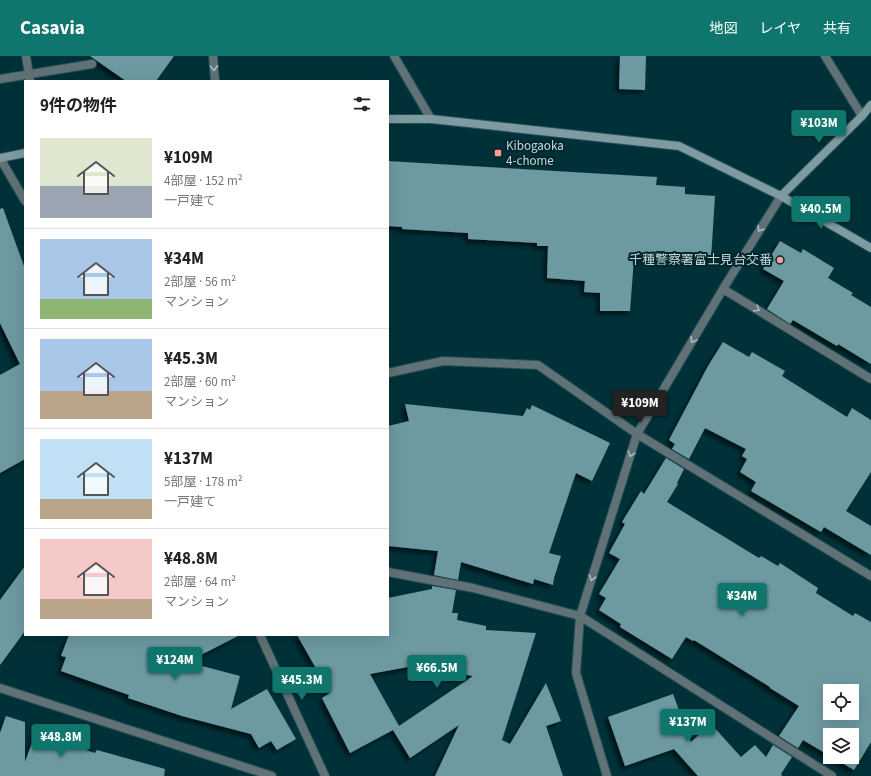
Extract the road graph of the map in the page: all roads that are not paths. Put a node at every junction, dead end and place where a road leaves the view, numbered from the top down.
1 (26, 56) edge
2 (213, 56) edge
3 (394, 56) edge
4 (825, 56) edge
5 (92, 64) dead end
6 (30, 78) edge
7 (0, 79) edge
8 (215, 80) edge
9 (871, 105) edge
10 (862, 116) junction
11 (389, 119) edge
12 (431, 119) junction
13 (24, 153) edge
14 (0, 158) edge
15 (781, 196) junction
16 (24, 199) edge
17 (871, 248) edge
18 (723, 289) junction
19 (389, 373) edge
20 (871, 379) edge
21 (637, 434) junction
22 (389, 572) edge
23 (871, 576) edge
24 (580, 616) junction
25 (260, 636) edge
26 (0, 688) edge
27 (272, 776) edge
28 (325, 776) edge
29 (607, 776) edge
30 (832, 776) edge

1 - 6 street
2 -> 8 street
3 - 12 street
4 - 10 street
5 - 6 street
6 - 7 street
9 - 10 street
10 - 15 street
11 - 12 street
12 - 15 street
13 - 14 street
14 - 16 street
15 - 17 street
15 -> 18 street
18 -> 20 street
18 -> 21 street
19 - 21 street
21 - 23 street
21 -> 24 street
22 - 24 street
24 - 29 street
24 - 30 street
25 - 28 street
26 - 27 street

